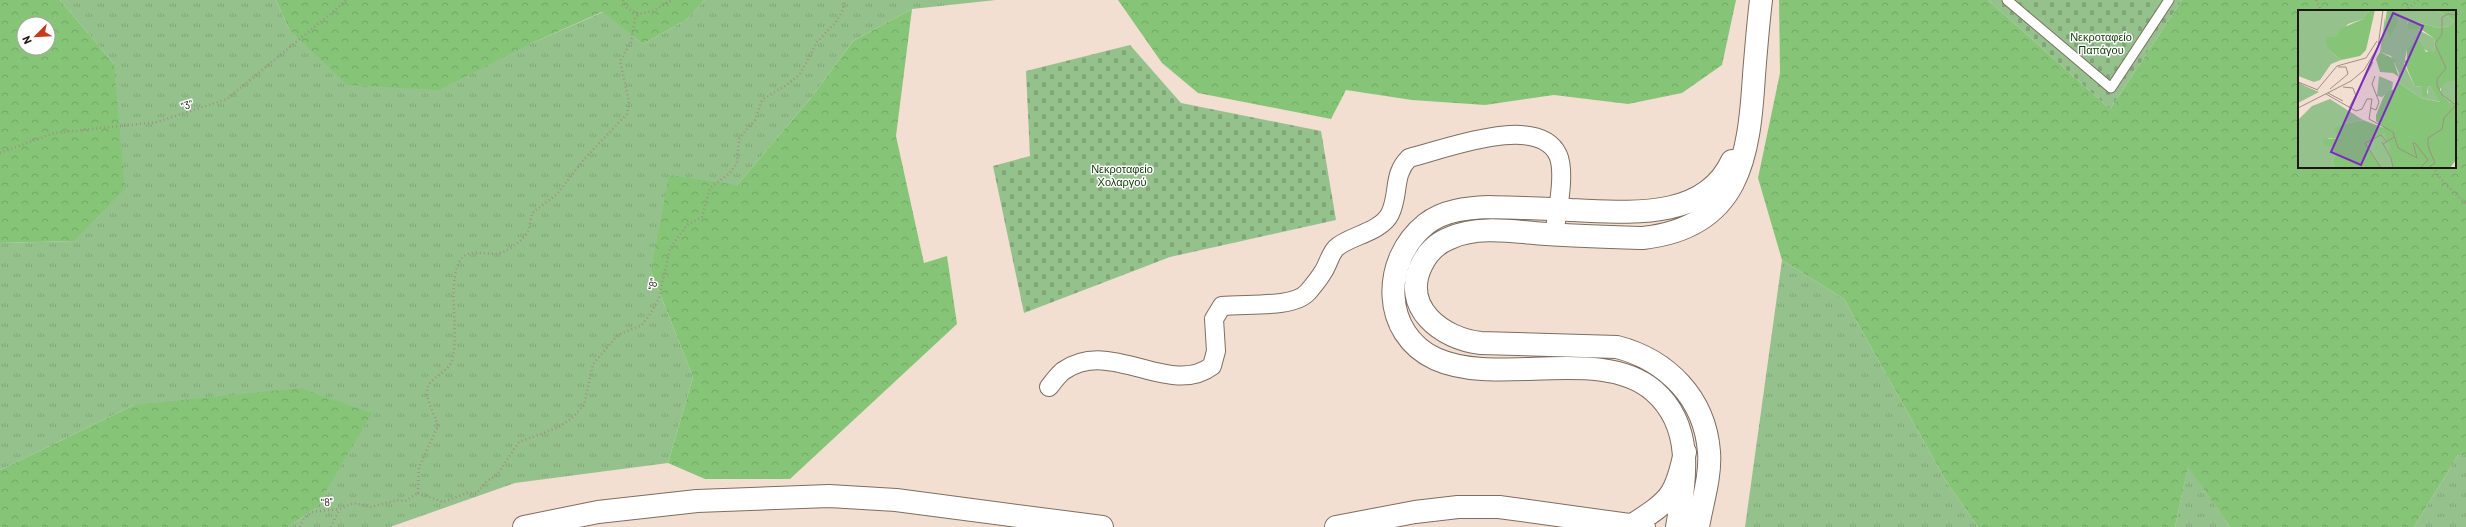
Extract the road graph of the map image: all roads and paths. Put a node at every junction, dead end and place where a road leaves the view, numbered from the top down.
1 (347, 0) edge
2 (623, 0) edge
3 (672, 0) edge
4 (844, 0) edge
5 (1761, 0) edge
6 (2007, 0) edge
7 (2169, 0) edge
8 (2316, 0) edge
9 (2418, 0) edge
10 (2321, 10) edge
11 (2406, 10) edge
12 (639, 14) junction
13 (1756, 49) junction
14 (0, 153) edge
15 (2434, 168) edge
16 (2466, 204) edge
17 (1557, 209) junction
18 (1554, 234) junction
19 (1049, 387) dead end
20 (1684, 452) junction
21 (418, 493) junction
22 (340, 509) junction
23 (1639, 526) edge
24 (300, 527) edge
25 (331, 527) edge
26 (524, 527) edge
27 (1102, 527) edge
28 (1336, 527) edge
29 (1677, 527) edge
30 (1698, 527) edge

1 - 14 path, "3"
2 - 12 path
3 - 12 path
4 - 21 path, "8"
5 - 13 main road
6 - 7 lane
8 - 10 path
9 - 11 path
12 - 21 path
13 - 17 main road
13 - 18 main road
15 - 16 path
17 - 18 street
17 - 19 street
17 - 20 main road
18 - 30 main road
20 - 23 main road
20 - 29 main road
21 - 22 path, "8"
22 - 24 path, "8"
22 - 25 path
23 - 28 main road
26 - 27 main road

